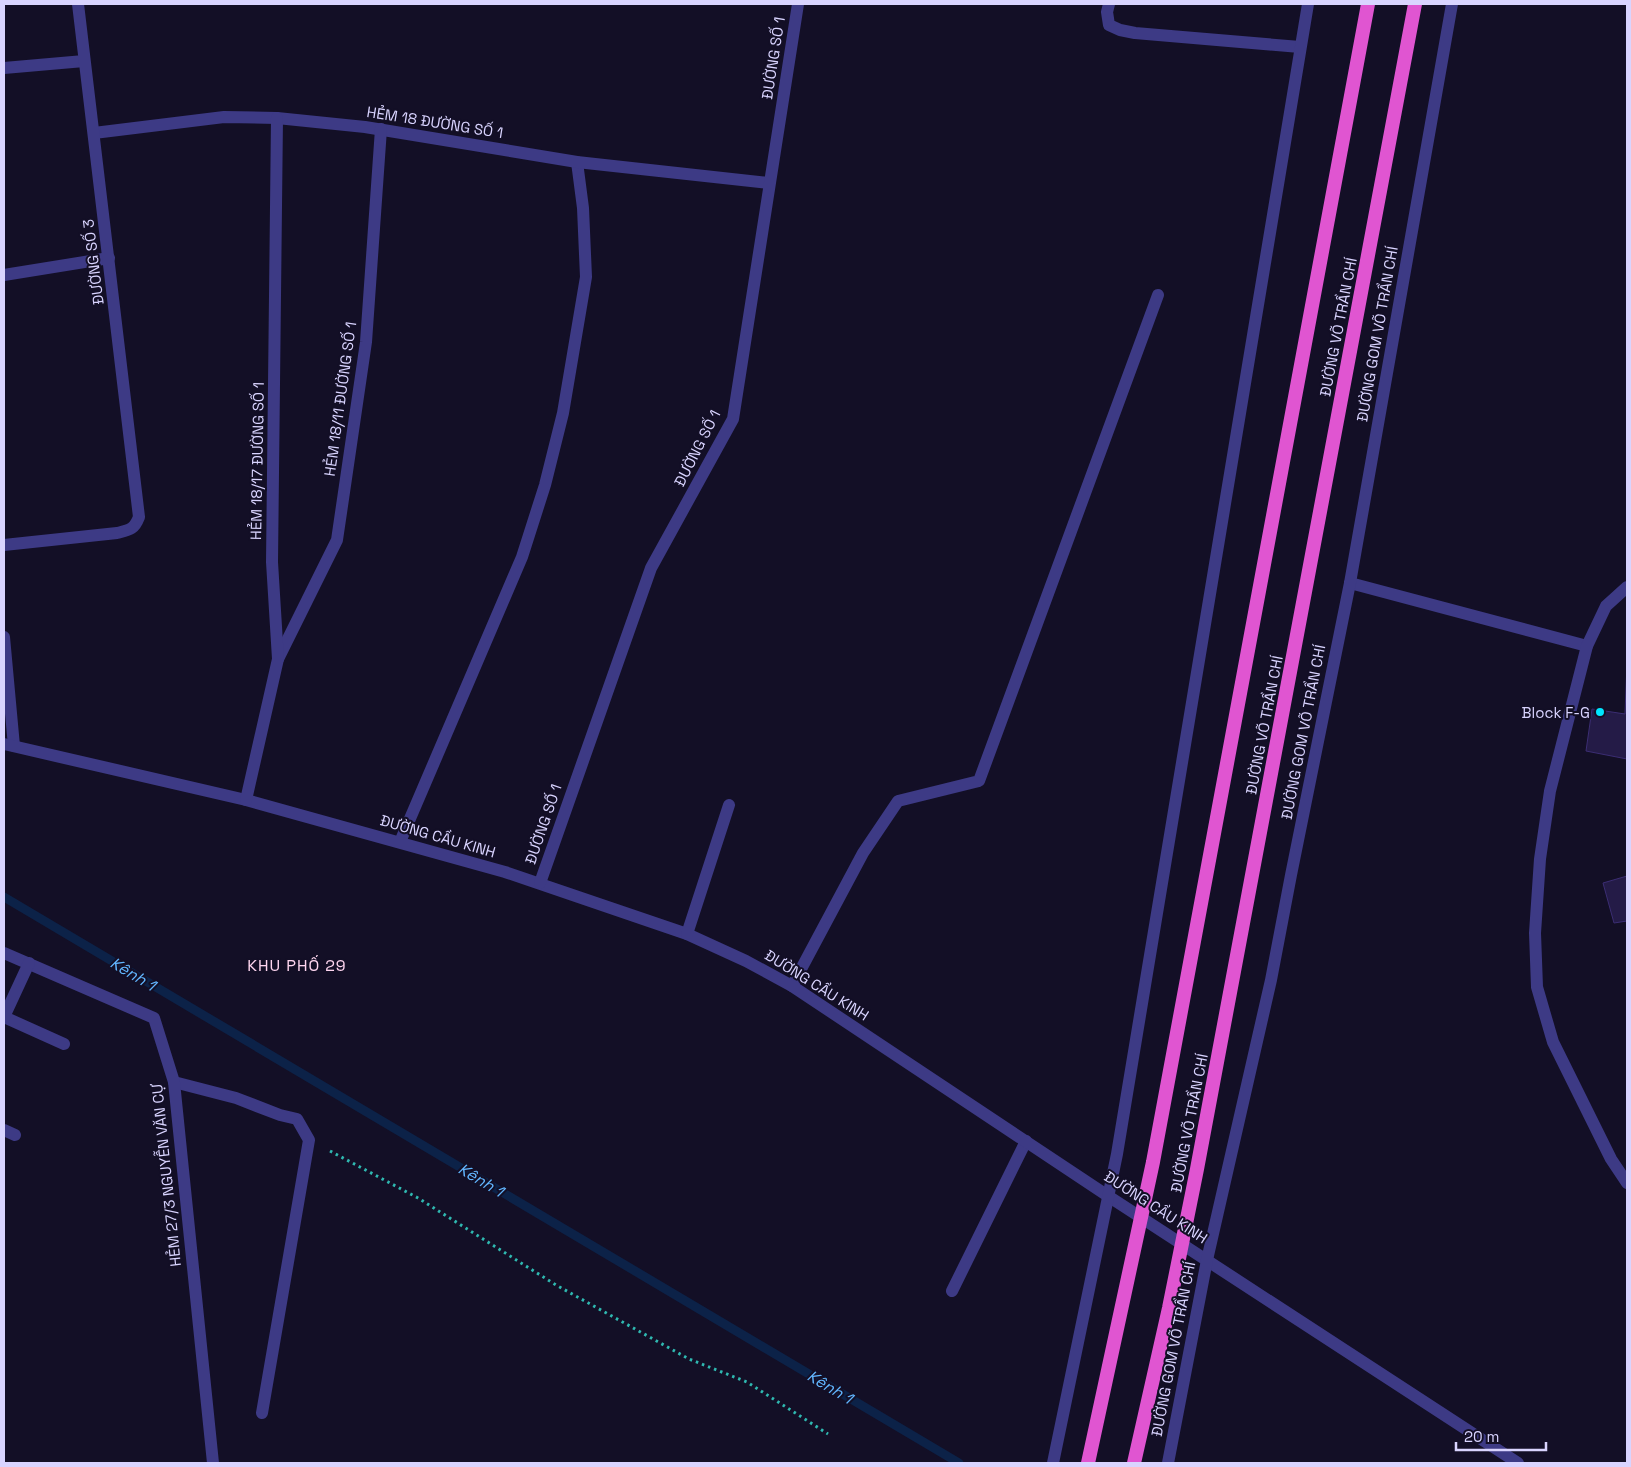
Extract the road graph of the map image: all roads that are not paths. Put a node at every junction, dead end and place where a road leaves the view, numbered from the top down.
1 (78, 4) edge
2 (798, 4) edge
3 (1108, 4) edge
4 (1308, 4) edge
5 (1368, 4) edge
6 (1415, 4) edge
7 (1452, 4) edge
8 (1300, 47) junction
9 (84, 61) junction
10 (4, 68) edge
11 (277, 118) junction
12 (380, 129) junction
13 (94, 133) junction
14 (577, 162) junction
15 (769, 183) junction
16 (109, 258) junction
17 (4, 275) edge
18 (1158, 294) dead end
19 (4, 545) edge
20 (1350, 583) junction
21 (1627, 587) edge
22 (4, 637) edge
23 (1587, 646) junction
24 (278, 659) junction
25 (9, 745) edge
26 (246, 800) junction
27 (729, 805) dead end
28 (400, 842) junction
29 (540, 883) junction
30 (686, 934) junction
31 (4, 953) edge
32 (29, 963) junction
33 (792, 986) junction
34 (4, 1017) edge
35 (64, 1044) dead end
36 (174, 1082) junction
37 (1026, 1141) junction
38 (1627, 1183) edge
39 (1108, 1196) junction
40 (1142, 1218) junction
41 (1182, 1244) junction
42 (1207, 1260) junction
43 (952, 1291) dead end
44 (262, 1413) dead end
45 (1135, 1457) edge
46 (213, 1463) edge
47 (1053, 1463) edge
48 (1088, 1463) edge
49 (1168, 1463) edge
50 (1518, 1463) edge

1 - 9 street, ĐƯỜNG SỐ 3
2 - 15 street, ĐƯỜNG SỐ 1
3 - 8 street
4 - 8 street
5 - 40 highway, ĐƯỜNG VÕ TRẦN CHÍ
6 - 41 highway, ĐƯỜNG VÕ TRẦN CHÍ
7 - 20 street, ĐƯỜNG GOM VÕ TRẦN CHÍ
8 - 39 street
9 - 10 street
9 - 13 street, ĐƯỜNG SỐ 3
11 - 12 street, HẺM 18 ĐƯỜNG SỐ 1
11 - 13 street, HẺM 18 ĐƯỜNG SỐ 1
11 - 24 street, HẺM 18/17 ĐƯỜNG SỐ 1
12 - 14 street, HẺM 18 ĐƯỜNG SỐ 1
12 - 24 street, HẺM 18/11 ĐƯỜNG SỐ 1
13 - 16 street, ĐƯỜNG SỐ 3
14 - 15 street, HẺM 18 ĐƯỜNG SỐ 1
14 - 28 street
15 - 29 street, ĐƯỜNG SỐ 1
16 - 17 street
16 - 19 street, ĐƯỜNG SỐ 3
18 - 33 street
20 - 23 street
20 - 42 street, ĐƯỜNG GOM VÕ TRẦN CHÍ
21 - 23 street
22 - 25 street
23 - 38 street
24 - 26 street, HẺM 18/17 ĐƯỜNG SỐ 1
25 - 26 street, ĐƯỜNG CẦU KINH
26 - 28 street, ĐƯỜNG CẦU KINH
27 - 30 street
28 - 29 street, ĐƯỜNG CẦU KINH
29 - 30 street, ĐƯỜNG CẦU KINH
30 - 33 street, ĐƯỜNG CẦU KINH
31 - 32 street, HẺM 27/3 NGUYỄN VĂN CỰ
32 - 34 street
32 - 36 street, HẺM 27/3 NGUYỄN VĂN CỰ
33 - 37 street, ĐƯỜNG CẦU KINH
34 - 35 street
36 - 44 street
36 - 46 street, HẺM 27/3 NGUYỄN VĂN CỰ
37 - 39 street, ĐƯỜNG CẦU KINH
37 - 43 street
39 - 40 street, ĐƯỜNG CẦU KINH
39 - 47 street
40 - 41 street, ĐƯỜNG CẦU KINH
40 - 48 highway, ĐƯỜNG VÕ TRẦN CHÍ
41 - 42 street, ĐƯỜNG CẦU KINH
41 - 45 highway, ĐƯỜNG VÕ TRẦN CHÍ
42 - 49 street, ĐƯỜNG GOM VÕ TRẦN CHÍ
42 - 50 street, ĐƯỜNG CẦU KINH

